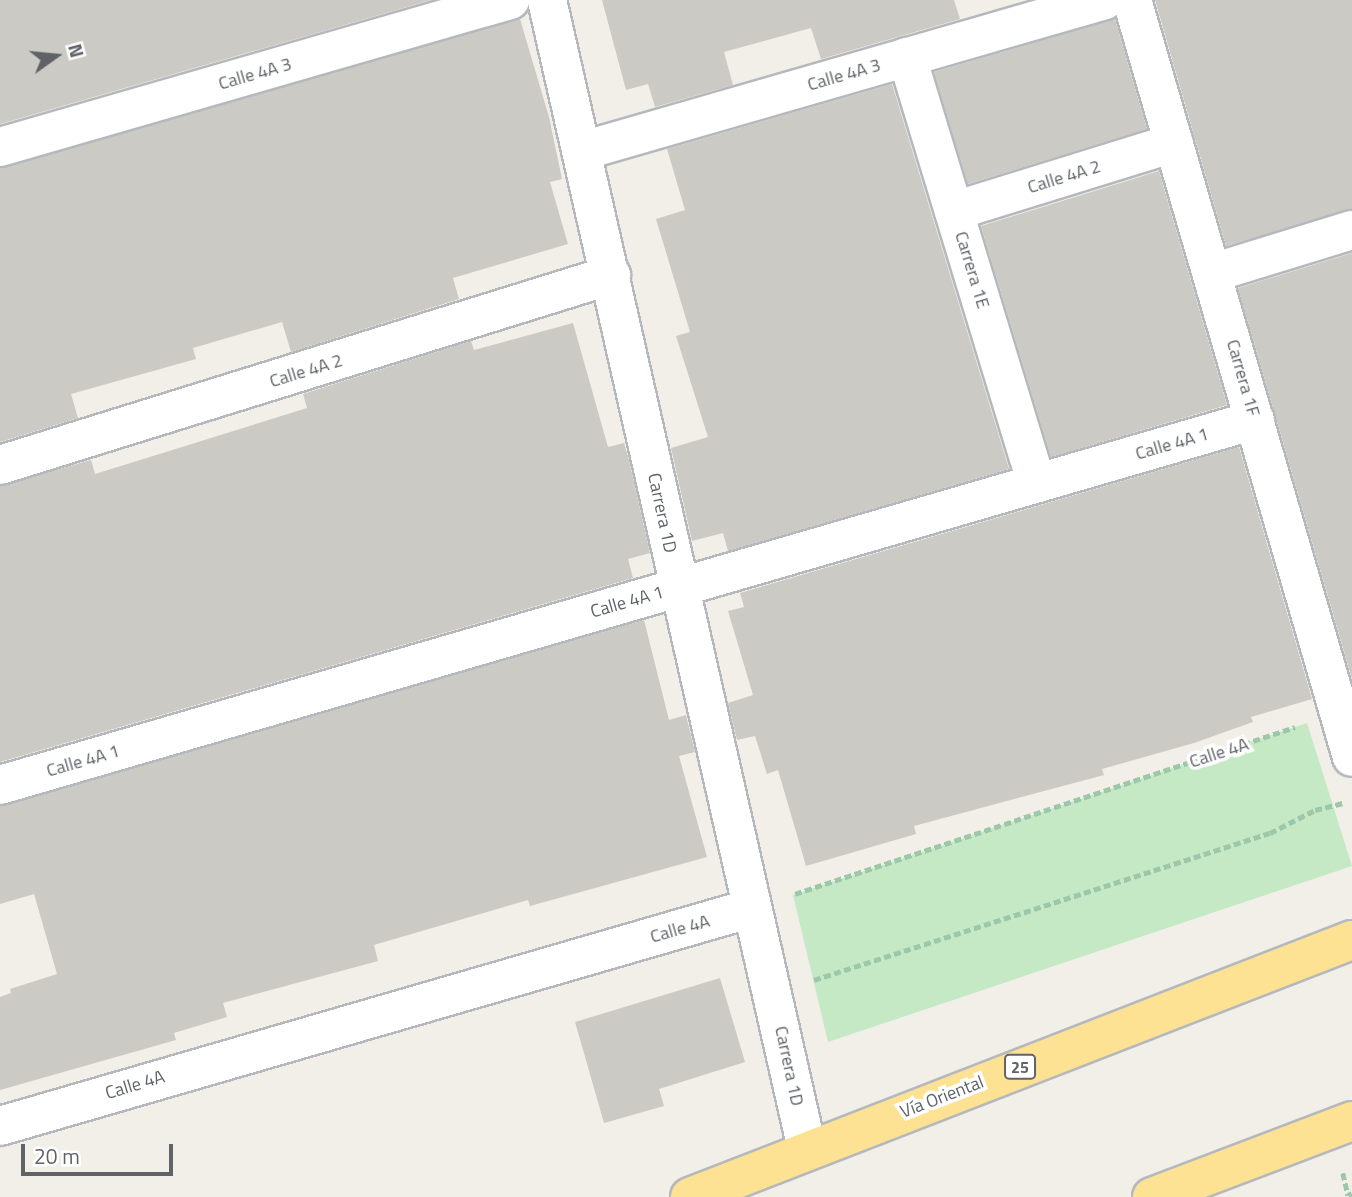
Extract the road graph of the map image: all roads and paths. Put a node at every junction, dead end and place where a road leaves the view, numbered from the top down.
1 (510, 0) edge
2 (547, 0) edge
3 (1105, 0) edge
4 (1132, 0) edge
5 (907, 57) junction
6 (1174, 143) junction
7 (0, 147) edge
8 (582, 151) junction
9 (954, 211) junction
10 (1352, 230) edge
11 (1212, 273) junction
12 (611, 275) junction
13 (1255, 420) junction
14 (0, 465) edge
15 (1036, 482) junction
16 (678, 587) junction
17 (1338, 712) junction
18 (1352, 757) edge
19 (0, 785) edge
20 (1352, 801) edge
21 (752, 908) junction
22 (1352, 940) edge
23 (774, 993) junction
24 (1352, 1121) edge
25 (0, 1126) edge
26 (807, 1149) junction
27 (1352, 1165) edge
28 (1352, 1193) edge
29 (690, 1197) edge
30 (1152, 1197) edge

1 - 7 street, Calle 4A 3
2 - 8 street, Carrera 1D
3 - 5 street, Calle 4A 3
4 - 6 street, Carrera 1F
5 - 8 street, Calle 4A 3
5 - 9 street, Carrera 1E
6 - 9 street, Calle 4A 2
6 - 11 street, Carrera 1F
8 - 12 street, Carrera 1D
9 - 15 street, Carrera 1E
10 - 11 street
11 - 13 street, Carrera 1F
12 - 14 street, Calle 4A 2
12 - 16 street, Carrera 1D
13 - 15 street, Calle 4A 1
13 - 17 street, Carrera 1F
15 - 16 street, Calle 4A 1
16 - 19 street, Calle 4A 1
16 - 21 street, Carrera 1D
17 - 18 street, Carrera 1F
17 - 21 path, Calle 4A
20 - 23 path
21 - 23 street, Carrera 1D
21 - 25 street, Calle 4A
22 - 26 highway, Vía Oriental / 25
23 - 26 street, Carrera 1D
24 - 30 highway
26 - 29 highway, Vía Oriental / 25
27 - 28 path

